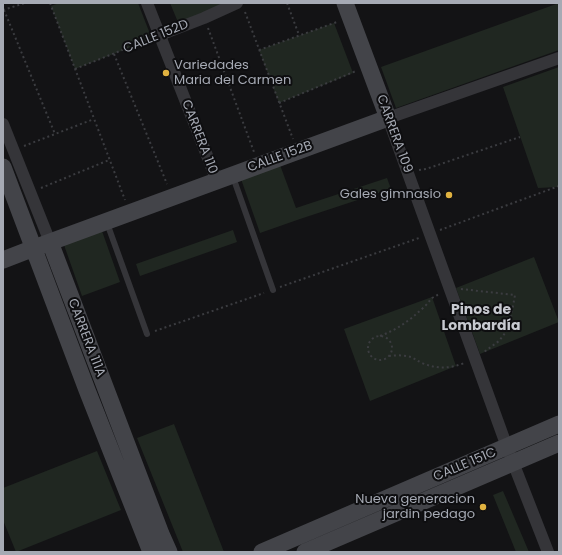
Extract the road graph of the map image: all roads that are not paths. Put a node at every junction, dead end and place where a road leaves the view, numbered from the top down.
1 (147, 3) edge
2 (240, 6) edge
3 (348, 10) edge
4 (160, 36) junction
5 (559, 58) edge
6 (388, 118) junction
7 (3, 124) edge
8 (3, 167) edge
9 (232, 175) junction
10 (217, 181) junction
11 (106, 221) junction
12 (50, 242) junction
13 (34, 248) junction
14 (3, 260) edge
15 (273, 290) road end
16 (147, 334) road end
17 (559, 424) edge
18 (559, 443) edge
19 (507, 447) junction
20 (513, 463) junction
21 (151, 552) edge
22 (169, 552) edge
23 (262, 552) edge
24 (305, 552) edge
25 (548, 552) edge

1 - 4 street, CARRERA 110
2 - 4 street, CALLE 152D
3 - 6 street, CARRERA 109
4 - 10 street, CARRERA 110
5 - 6 street, CALLE 152B
6 - 9 street, CALLE 152B
6 - 19 street, CARRERA 109
7 - 12 street, CARRERA 111A
8 - 13 street, CARRERA 111A
9 - 10 street, CALLE 152B
9 - 15 lane, CARRERA 110
10 - 11 street, CALLE 152B
11 - 12 street, CALLE 152B
11 - 16 lane
12 - 13 street, CALLE 152B
12 - 22 street, CARRERA 111A
13 - 14 street, CALLE 152B
13 - 21 street, CARRERA 111A
17 - 19 street, CALLE 151C
18 - 20 street, CALLE 151C
19 - 20 street, CARRERA 109
19 - 23 street, CALLE 151C
20 - 24 street, CALLE 151C
20 - 25 street, CARRERA 109

